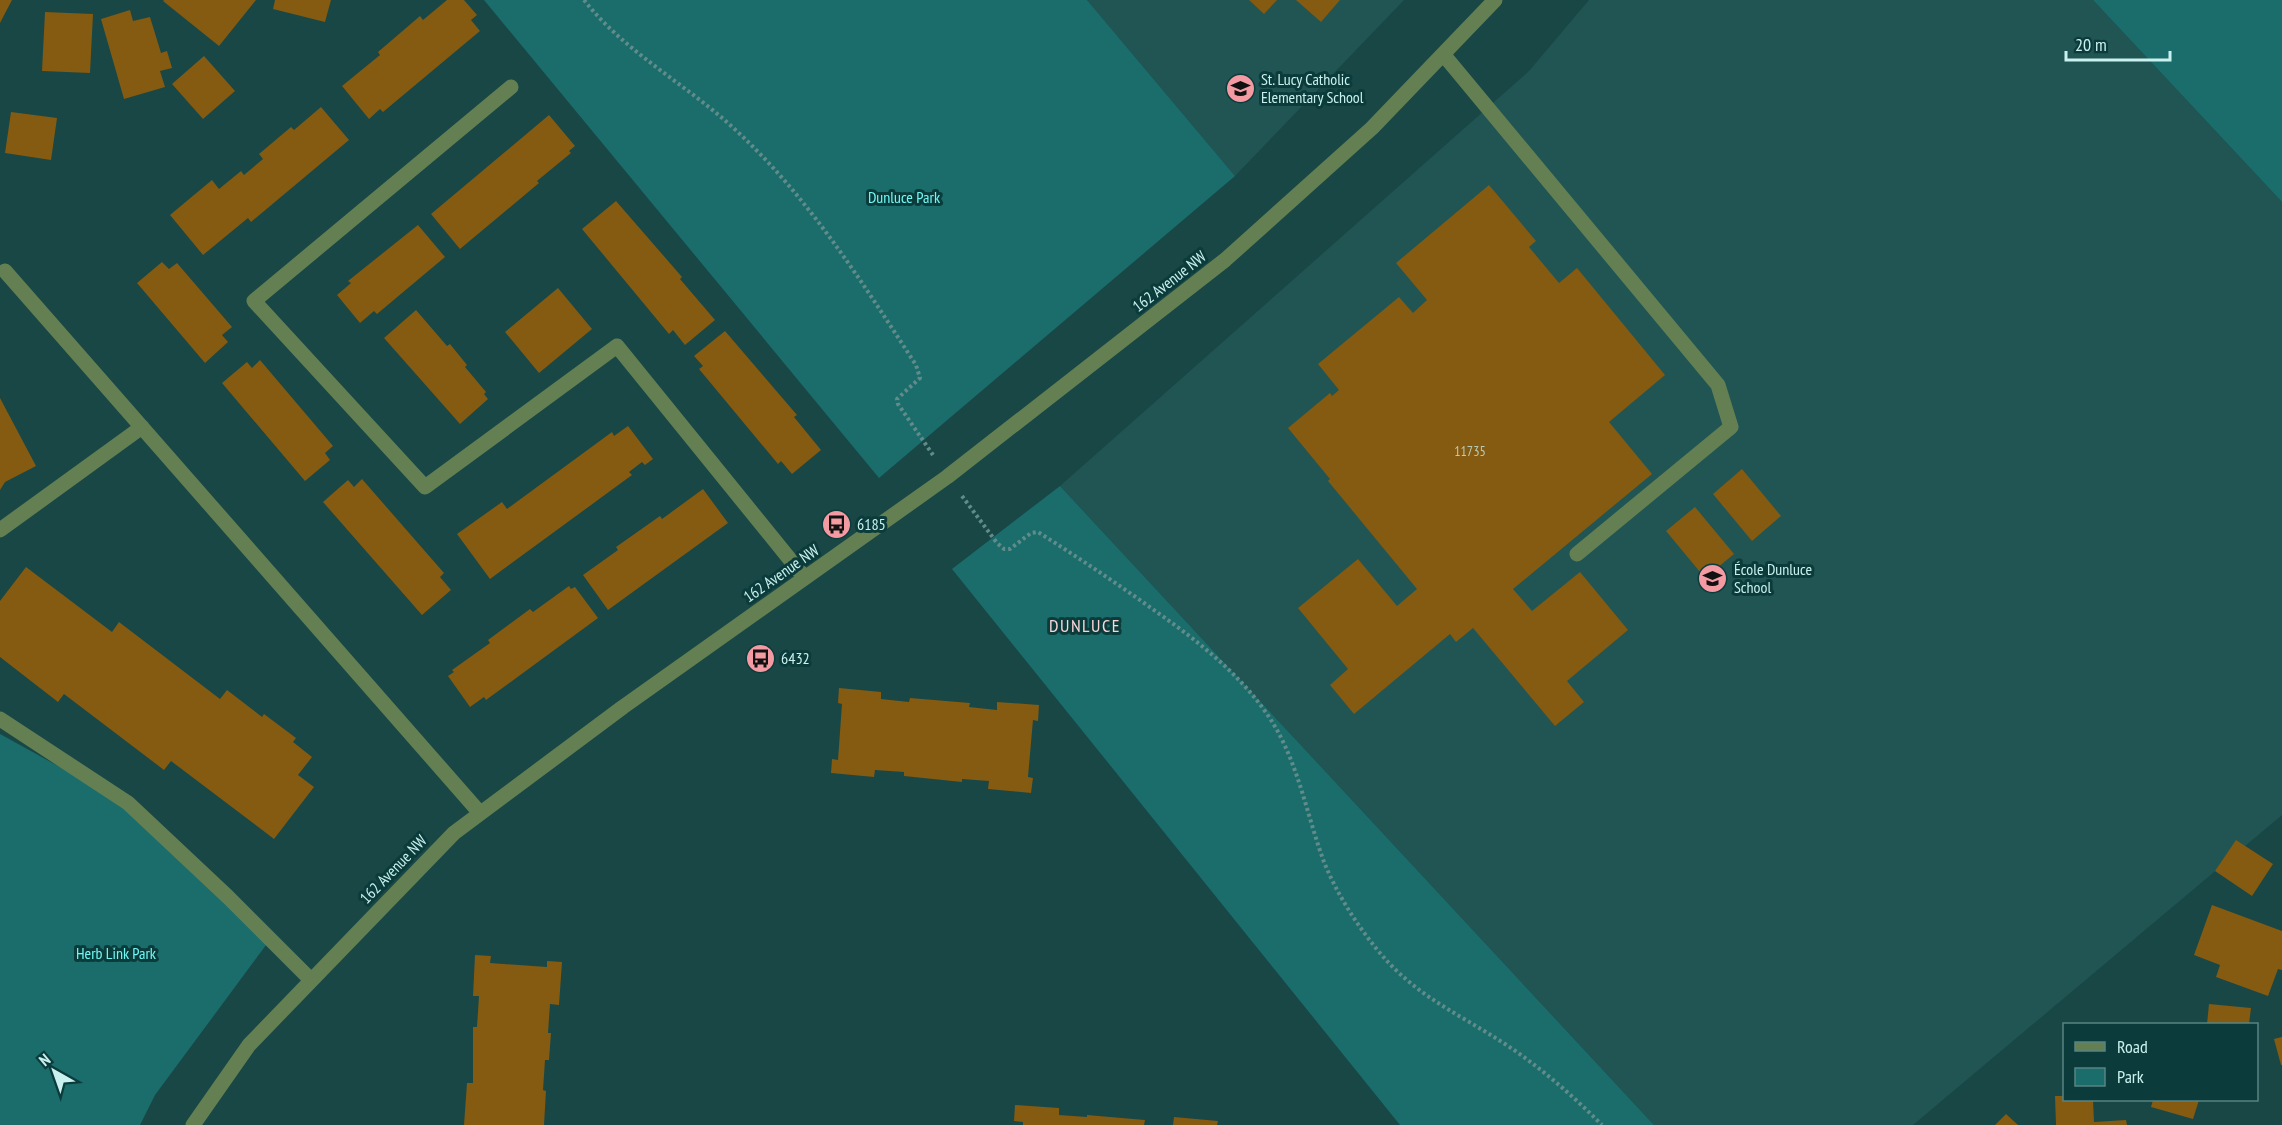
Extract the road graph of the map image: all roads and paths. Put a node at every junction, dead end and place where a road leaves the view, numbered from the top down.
1 (584, 0) edge
2 (1495, 0) edge
3 (1443, 54) junction
4 (511, 87) dead end
5 (5, 271) dead end
6 (142, 427) junction
7 (947, 477) junction
8 (0, 530) edge
9 (1576, 555) dead end
10 (805, 578) junction
11 (0, 719) edge
12 (480, 813) junction
13 (311, 980) junction
14 (193, 1125) edge
15 (1602, 1125) edge

1 - 7 path
2 - 3 street, 162 Avenue NW
3 - 7 street, 162 Avenue NW
3 - 9 street
4 - 10 street
5 - 6 street
6 - 8 street
6 - 12 street
7 - 10 street, 162 Avenue NW
7 - 15 path
10 - 12 street, 162 Avenue NW
11 - 13 street
12 - 13 street, 162 Avenue NW
13 - 14 street, 162 Avenue NW

